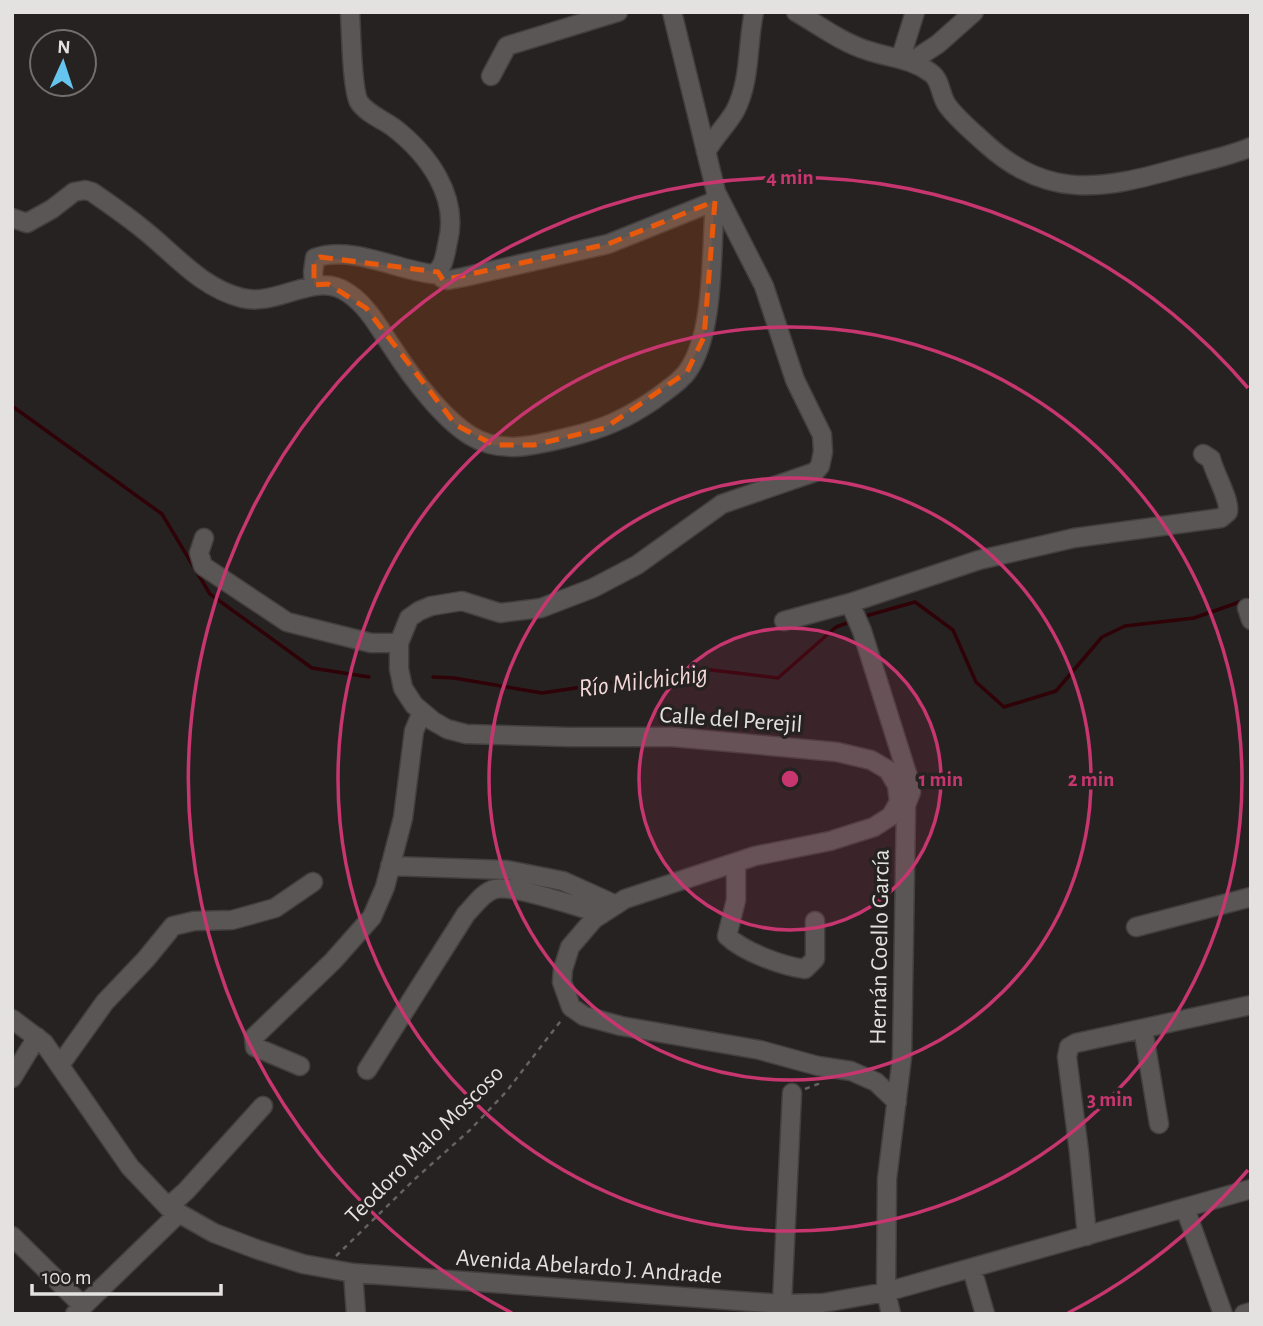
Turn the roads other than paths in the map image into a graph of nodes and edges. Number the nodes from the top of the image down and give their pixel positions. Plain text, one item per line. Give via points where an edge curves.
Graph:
1 (349, 12) edge
2 (618, 12) edge
3 (672, 12) edge
4 (754, 12) edge
5 (796, 12) edge
6 (915, 12) edge
7 (974, 12) edge
8 (906, 59) junction
9 (491, 76) dead end
10 (1251, 147) edge
11 (706, 152) junction
12 (715, 196) junction
13 (12, 218) edge
14 (438, 272) junction
15 (314, 285) junction
16 (1207, 457) dead end
17 (204, 538) dead end
18 (852, 608) junction
19 (784, 621) dead end
20 (399, 643) junction
21 (422, 712) junction
22 (903, 803) junction
23 (736, 863) junction
24 (390, 866) junction
25 (313, 882) dead end
26 (1251, 897) edge
27 (609, 910) junction
28 (815, 922) dead end
29 (1136, 927) dead end
30 (1251, 1005) edge
31 (12, 1019) edge
32 (1143, 1028) junction
33 (37, 1038) junction
34 (60, 1065) junction
35 (300, 1066) dead end
36 (367, 1070) dead end
37 (12, 1078) edge
38 (792, 1093) dead end
39 (897, 1102) junction
40 (263, 1106) dead end
41 (1159, 1124) dead end
42 (1251, 1189) edge
43 (1185, 1208) junction
44 (173, 1211) junction
45 (12, 1236) edge
46 (1087, 1236) junction
47 (972, 1269) junction
48 (354, 1273) junction
49 (886, 1292) junction
50 (782, 1304) junction
51 (665, 1305) edge
52 (823, 1308) edge
53 (78, 1309) edge
54 (1251, 1312) edge
55 (356, 1314) edge
56 (891, 1314) edge
57 (985, 1314) edge
58 (1223, 1314) edge
59 (1244, 1314) edge

1 - 14 street via 361,105 410,143 435,173 447,197 450,232
2 - 9 street via 507,46
3 - 11 street
4 - 11 street via 750,55 735,110
5 - 8 street via 866,50
6 - 8 street
7 - 8 street via 938,44
8 - 10 street via 933,75 945,103 988,146 1035,177 1054,183 1121,183
11 - 12 street
12 - 14 street via 608,244 448,280
12 - 15 street via 704,337 687,372 636,412 605,428 534,445 494,445 456,425 396,353 366,308 347,292
12 - 20 street via 764,286 795,380 822,435 818,470 722,504 637,565 593,588 518,612 500,613 462,601 431,606 409,618
13 - 15 street via 27,223 74,192 85,190 140,226 207,284 222,291 258,300
14 - 15 street via 351,257 320,257 314,262
16 - 18 street via 1229,505 1222,518 1074,538 979,560
17 - 20 street via 199,552 203,566 287,622 371,643
18 - 19 street
18 - 22 street, Hernán Coello García via 910,783 911,792
20 - 21 street, Calle del Perejil via 402,688
21 - 22 street, Calle del Perejil via 447,729 466,734 673,737 837,752 872,760 888,770
21 - 24 street via 414,731 403,818
22 - 23 street via 874,827
22 - 39 street, Hernán Coello García via 902,1057
23 - 27 street via 625,899
23 - 28 street via 736,900 727,936 735,944 805,969 815,959
24 - 27 street via 507,870 564,881
24 - 35 street via 372,917 254,1037 255,1047
25 - 34 street via 275,908 232,920 173,926 105,1002
26 - 29 street
27 - 36 street via 496,888 486,893 466,915
27 - 39 street via 594,919 570,947 563,969 562,982 571,1007 584,1016 851,1071 876,1083
30 - 32 street
31 - 33 street, Avenida Abelardo J. Andrade
32 - 41 street
32 - 46 street via 1069,1047
33 - 34 street, Avenida Abelardo J. Andrade
33 - 37 street
34 - 44 street, Avenida Abelardo J. Andrade via 130,1167
38 - 50 street
39 - 49 street, Hernán Coello García via 887,1179
40 - 44 street
42 - 43 street, Avenida Abelardo J. Andrade
43 - 46 street, Avenida Abelardo J. Andrade
43 - 58 street
44 - 48 street, Avenida Abelardo J. Andrade via 256,1249 303,1265
44 - 53 street
45 - 53 street
46 - 47 street, Avenida Abelardo J. Andrade
47 - 49 street, Avenida Abelardo J. Andrade
47 - 57 street
48 - 51 street, Avenida Abelardo J. Andrade
48 - 55 street
49 - 52 street, Avenida Abelardo J. Andrade
49 - 56 street, Hernán Coello García
50 - 51 street, Avenida Abelardo J. Andrade
50 - 52 street, Avenida Abelardo J. Andrade
54 - 59 street

